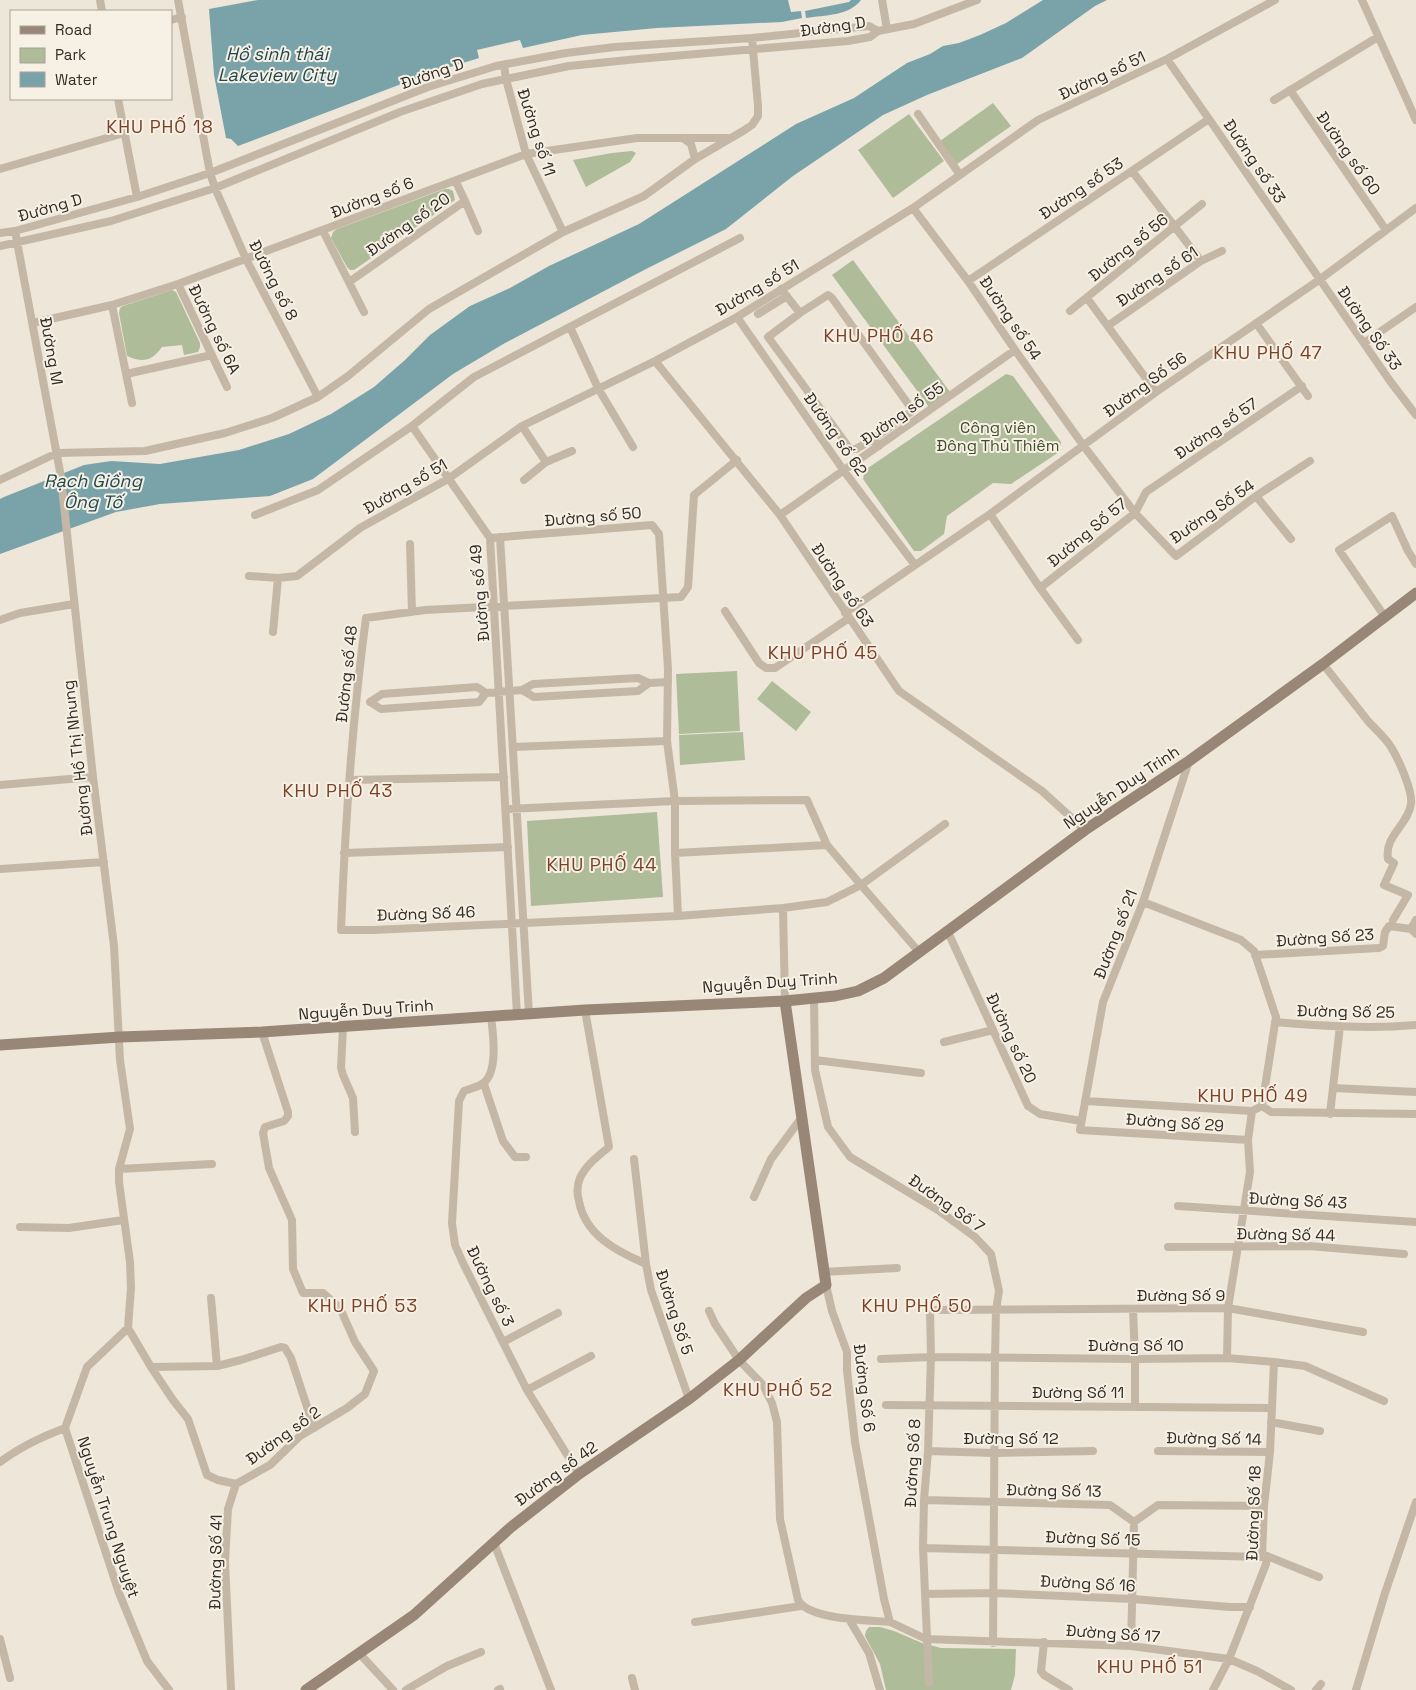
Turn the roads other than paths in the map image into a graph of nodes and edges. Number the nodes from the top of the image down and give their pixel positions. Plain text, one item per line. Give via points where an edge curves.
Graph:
1 (178, 0) edge
2 (882, 0) edge
3 (977, 0) edge
4 (1275, 0) edge
5 (1362, 0) edge
6 (962, 3) edge
7 (182, 17) junction
8 (172, 20) edge
9 (887, 29) junction
10 (878, 31) junction
11 (1378, 37) junction
12 (752, 38) junction
13 (754, 49) junction
14 (1167, 59) junction
15 (504, 65) junction
16 (506, 79) junction
17 (1290, 90) junction
18 (118, 100) edge
19 (1274, 100) dead end
20 (918, 114) dead end
21 (1210, 119) junction
22 (1416, 120) edge
23 (124, 133) junction
24 (683, 138) junction
25 (729, 138) junction
26 (526, 154) junction
27 (695, 159) junction
28 (0, 169) edge
29 (1132, 171) junction
30 (210, 173) junction
31 (960, 174) junction
32 (456, 182) junction
33 (215, 188) junction
34 (137, 196) junction
35 (464, 201) junction
36 (1202, 204) dead end
37 (913, 208) junction
38 (1416, 208) edge
39 (1175, 227) junction
40 (1386, 230) junction
41 (15, 231) junction
42 (322, 231) junction
43 (478, 231) dead end
44 (563, 232) junction
45 (0, 233) edge
46 (740, 238) dead end
47 (17, 243) junction
48 (0, 246) edge
49 (1222, 251) dead end
50 (246, 259) junction
51 (1201, 261) junction
52 (1319, 280) junction
53 (968, 281) junction
54 (349, 282) junction
55 (178, 284) junction
56 (781, 289) junction
57 (787, 296) junction
58 (1087, 298) junction
59 (112, 305) junction
60 (1416, 307) edge
61 (1070, 311) dead end
62 (364, 312) dead end
63 (800, 313) junction
64 (758, 314) dead end
65 (737, 317) junction
66 (1256, 322) junction
67 (33, 323) junction
68 (1109, 326) junction
69 (570, 327) junction
70 (1364, 343) junction
71 (1015, 350) junction
72 (212, 355) junction
73 (655, 360) junction
74 (126, 374) junction
75 (1302, 386) junction
76 (227, 387) dead end
77 (598, 388) junction
78 (1156, 392) junction
79 (810, 395) junction
80 (1308, 396) dead end
81 (318, 397) junction
82 (132, 403) dead end
83 (797, 403) junction
84 (1416, 415) edge
85 (412, 426) junction
86 (522, 426) junction
87 (873, 438) junction
88 (1083, 445) junction
89 (879, 446) junction
90 (633, 447) dead end
91 (572, 451) dead end
92 (57, 453) junction
93 (737, 460) junction
94 (1310, 461) dead end
95 (546, 462) junction
96 (844, 471) junction
97 (62, 476) joint
98 (448, 479) junction
99 (0, 480) edge
100 (524, 480) dead end
101 (1146, 492) joint
102 (1256, 496) junction
103 (1135, 513) junction
104 (990, 514) junction
105 (255, 515) dead end
106 (780, 515) junction
107 (500, 537) junction
108 (490, 538) junction
109 (1291, 539) dead end
110 (410, 544) dead end
111 (1416, 564) edge
112 (915, 566) junction
113 (249, 576) dead end
114 (278, 578) junction
115 (1040, 588) junction
116 (1416, 593) edge
117 (664, 597) junction
118 (74, 604) junction
119 (504, 606) junction
120 (495, 607) junction
121 (726, 611) dead end
122 (412, 612) junction
123 (847, 615) junction
124 (1385, 617) junction
125 (0, 620) edge
126 (273, 632) dead end
127 (1078, 640) dead end
128 (1323, 664) junction
129 (668, 682) junction
130 (649, 683) junction
131 (522, 690) junction
132 (510, 691) junction
133 (500, 692) junction
134 (486, 693) junction
135 (356, 702) junction
136 (370, 702) junction
137 (667, 742) junction
138 (513, 747) junction
139 (1189, 760) junction
140 (93, 777) junction
141 (504, 777) junction
142 (350, 780) junction
143 (1407, 784) junction
144 (0, 785) edge
145 (1416, 787) edge
146 (675, 801) junction
147 (506, 809) junction
148 (516, 809) junction
149 (945, 824) dead end
150 (1085, 830) junction
151 (827, 845) junction
152 (508, 848) junction
153 (344, 853) junction
154 (674, 853) junction
155 (104, 862) junction
156 (0, 869) edge
157 (861, 885) junction
158 (1143, 902) junction
159 (782, 908) junction
160 (678, 916) junction
161 (1393, 920) dead end
162 (1416, 920) edge
163 (523, 923) junction
164 (512, 924) junction
165 (341, 930) joint
166 (947, 930) junction
167 (1413, 931) edge
168 (919, 952) junction
169 (1255, 955) junction
170 (814, 997) junction
171 (785, 1001) junction
172 (585, 1010) junction
173 (523, 1015) junction
174 (490, 1017) junction
175 (1275, 1022) junction
176 (1416, 1025) edge
177 (1340, 1026) junction
178 (343, 1027) junction
179 (993, 1030) junction
180 (262, 1032) junction
181 (120, 1036) junction
182 (944, 1042) dead end
183 (0, 1045) edge
184 (815, 1060) junction
185 (921, 1073) dead end
186 (484, 1084) junction
187 (1334, 1088) junction
188 (1416, 1092) edge
189 (1085, 1101) junction
190 (1262, 1106) junction
191 (1252, 1111) junction
192 (1330, 1114) junction
193 (1416, 1114) edge
194 (802, 1117) junction
195 (1081, 1121) junction
196 (355, 1132) dead end
197 (1248, 1140) junction
198 (526, 1157) dead end
199 (634, 1159) dead end
200 (212, 1164) dead end
201 (120, 1169) junction
202 (754, 1197) dead end
203 (1178, 1206) dead end
204 (1244, 1211) junction
205 (123, 1220) junction
206 (1416, 1222) edge
207 (20, 1227) dead end
208 (1238, 1246) junction
209 (1168, 1247) dead end
210 (1404, 1254) dead end
211 (646, 1264) junction
212 (897, 1268) dead end
213 (822, 1272) junction
214 (826, 1285) junction
215 (211, 1298) dead end
216 (1228, 1308) junction
217 (1133, 1309) junction
218 (996, 1310) junction
219 (709, 1311) dead end
220 (558, 1313) dead end
221 (128, 1328) junction
222 (1363, 1332) dead end
223 (502, 1342) junction
224 (591, 1356) dead end
225 (932, 1357) junction
226 (995, 1358) junction
227 (1227, 1358) junction
228 (881, 1359) dead end
229 (1136, 1359) junction
230 (738, 1360) junction
231 (1274, 1362) junction
232 (217, 1366) junction
233 (151, 1367) junction
234 (527, 1390) junction
235 (689, 1399) junction
236 (1384, 1401) dead end
237 (886, 1405) dead end
238 (929, 1405) junction
239 (995, 1406) junction
240 (1135, 1406) junction
241 (1271, 1408) junction
242 (1271, 1422) junction
243 (65, 1428) junction
244 (314, 1428) junction
245 (1320, 1431) dead end
246 (928, 1451) junction
247 (1093, 1451) dead end
248 (1158, 1451) dead end
249 (1270, 1452) junction
250 (994, 1453) junction
251 (0, 1462) edge
252 (579, 1474) junction
253 (236, 1484) junction
254 (924, 1500) junction
255 (995, 1503) junction
256 (1264, 1506) junction
257 (1415, 1506) edge
258 (1134, 1522) junction
259 (494, 1543) junction
260 (923, 1548) junction
261 (993, 1549) junction
262 (1134, 1553) junction
263 (1265, 1556) junction
264 (1319, 1577) dead end
265 (994, 1593) junction
266 (925, 1594) junction
267 (1133, 1599) junction
268 (801, 1606) junction
269 (1250, 1607) junction
270 (849, 1619) junction
271 (695, 1622) dead end
272 (890, 1622) junction
273 (0, 1639) edge
274 (926, 1639) junction
275 (1044, 1642) junction
276 (993, 1643) junction
277 (1131, 1646) junction
278 (481, 1652) dead end
279 (359, 1653) junction
280 (1229, 1660) junction
281 (10, 1678) dead end
282 (632, 1678) dead end
283 (929, 1683) dead end
284 (169, 1690) edge
285 (231, 1690) edge
286 (306, 1690) edge
287 (393, 1690) edge
288 (406, 1690) edge
289 (551, 1690) edge
290 (635, 1690) edge
291 (880, 1690) edge
292 (1069, 1690) edge
293 (1212, 1690) edge
294 (1290, 1690) edge
295 (1356, 1690) edge

1 - 7 street
2 - 9 street
3 - 6 street
4 - 14 street, Đường số 51
5 - 11 street
6 - 9 street via 914,24
7 - 8 street
7 - 30 street
9 - 10 street
10 - 12 street, Đường D via 869,26
10 - 13 street, Đường D via 870,38
11 - 17 street
11 - 22 street
12 - 13 street
12 - 15 street, Đường D via 615,47
13 - 16 street, Đường D via 568,66
13 - 25 street via 758,116 752,125
14 - 21 street, Đường số 33
14 - 31 street, Đường số 51 via 1038,120
15 - 16 street, Đường số 11
15 - 30 street, Đường D via 428,87
16 - 26 street, Đường số 11
16 - 33 street, Đường D via 400,112
17 - 19 street
17 - 40 street, Đường số 60
18 - 23 street
20 - 31 street
21 - 29 street, Đường số 53
21 - 52 street, Đường số 33
23 - 28 street
23 - 34 street
24 - 25 street, Đường số 6
24 - 26 street, Đường số 6 via 637,138
24 - 27 street via 691,144
25 - 27 street
26 - 32 street, Đường số 6
26 - 44 street, Đường số 11
27 - 44 street via 644,196
29 - 39 street
29 - 53 street, Đường số 53
30 - 33 street, Đường số 8
30 - 34 street, Đường D
31 - 37 street, Đường số 51
32 - 35 street, Đường số 20
32 - 42 street, Đường số 6
33 - 47 street, Đường D via 111,221
33 - 50 street, Đường số 8
34 - 41 street, Đường D
35 - 43 street
35 - 54 street, Đường số 20
36 - 39 street, Đường số 56
37 - 53 street, Đường số 54
37 - 56 street, Đường số 51
38 - 40 street, Đường Số 56
39 - 51 street
39 - 58 street, Đường số 56
40 - 52 street, Đường Số 56
41 - 45 street, Đường D
41 - 47 street, Đường M
42 - 50 street, Đường số 6
42 - 54 street
44 - 81 street via 429,309
46 - 69 street
47 - 48 street, Đường D
47 - 67 street, Đường M
49 - 51 street, Đường số 61
50 - 55 street, Đường số 6
50 - 81 street, Đường số 8
51 - 68 street, Đường số 61
52 - 66 street, Đường Số 56
52 - 70 street, Đường Số 33
53 - 71 street, Đường số 54
54 - 62 street
55 - 59 street, Đường số 6
55 - 72 street, Đường số 6A
56 - 57 street
56 - 65 street, Đường số 51
57 - 63 street
57 - 64 street
58 - 61 street, Đường số 56
58 - 68 street, Đường số 61
59 - 67 street, Đường số 6
59 - 74 street
60 - 70 street
63 - 79 street via 768,337
63 - 87 street via 821,298 828,295 832,298 911,408 907,415
65 - 73 street, Đường số 51
65 - 83 street, Đường số 62
66 - 75 street
66 - 78 street, Đường Số 56
67 - 92 street, Đường M
68 - 78 street, Đường số 61
69 - 77 street
69 - 85 street via 474,377
70 - 84 street, Đường Số 33
71 - 88 street, Đường số 54
71 - 89 street, Đường số 55
72 - 74 street
72 - 76 street, Đường số 6A
73 - 77 street, Đường số 51
73 - 93 street, Đường số 63
74 - 82 street
75 - 80 street
75 - 101 street, Đường số 57
77 - 86 street, Đường số 51
77 - 90 street
78 - 88 street, Đường Số 56
79 - 83 street
79 - 87 street via 850,449 856,449
81 - 92 street via 272,418 225,433 145,451
83 - 96 street, Đường số 62
85 - 98 street, Đường số 49
85 - 105 street via 318,490
86 - 95 street
86 - 98 street, Đường số 51
87 - 89 street
88 - 103 street, Đường Số 54
88 - 104 street, Đường Số 56
89 - 96 street, Đường số 55
91 - 95 street
92 - 97 street, Đường M
92 - 99 street
93 - 106 street, Đường số 63
93 - 117 street, Đường số 48 via 694,495 688,587 681,597
94 - 102 street, Đường Số 54
95 - 100 street
96 - 106 street, Đường số 55
96 - 112 street, Đường số 62
97 - 118 street, Đường Hồ Thị Nhung
98 - 108 street, Đường số 49
98 - 114 street, Đường số 51 via 360,528 297,576
101 - 103 street, Đường Số 57
102 - 103 street, Đường Số 54 via 1176,556
102 - 109 street
103 - 115 street, Đường Số 57
104 - 112 street, Đường Số 56
104 - 115 street
106 - 123 street, Đường số 63
107 - 108 street, Đường số 50
107 - 117 street, Đường số 50 via 652,524 659,534
107 - 119 street
108 - 120 street, Đường số 49
110 - 122 street
111 - 124 street via 1392,516 1339,550
112 - 123 street, Đường Số 56
113 - 114 street, Đường số 51
114 - 126 street
115 - 127 street
116 - 124 main road, Nguyễn Duy Trinh
117 - 119 street, Đường số 48
117 - 129 street
118 - 125 street via 20,613
118 - 140 street, Đường Hồ Thị Nhung
119 - 120 street, Đường số 48
119 - 132 street
120 - 122 street, Đường số 48
120 - 133 street, Đường số 49
121 - 123 street, Đường Số 56 via 759,663 766,668 775,668
122 - 135 street, Đường số 48 via 366,618
123 - 150 street, Đường số 63 via 899,691 1042,791
124 - 128 main road, Nguyễn Duy Trinh
128 - 139 main road, Nguyễn Duy Trinh
128 - 143 street via 1390,746
129 - 130 street
129 - 137 street
130 - 131 street via 628,678 533,684
130 - 131 street via 638,691 534,696
131 - 132 street
132 - 133 street
132 - 138 street
133 - 134 street
133 - 141 street, Đường số 49
134 - 136 street via 477,687 382,694
134 - 136 street via 479,702 381,709
135 - 136 street
135 - 142 street, Đường số 48
137 - 138 street
137 - 146 street
138 - 148 street
139 - 150 main road, Nguyễn Duy Trinh
139 - 158 street, Đường số 21
140 - 144 street
140 - 155 street, Đường Hồ Thị Nhung
141 - 142 street
141 - 147 street, Đường số 49
142 - 153 street, Đường số 48
143 - 145 street
143 - 161 street via 1411,805 1389,842 1387,852 1388,859 1394,863 1384,885 1408,895
146 - 148 street
146 - 151 street via 808,800
146 - 154 street
147 - 148 street
147 - 152 street, Đường số 49
148 - 163 street
149 - 157 street, Đường Số 46
150 - 166 main road, Nguyễn Duy Trinh
151 - 154 street
151 - 157 street
152 - 153 street
152 - 164 street, Đường số 49
153 - 165 street, Đường số 48
154 - 160 street
155 - 156 street
155 - 181 street, Đường Hồ Thị Nhung
157 - 159 street, Đường Số 46 via 827,902
157 - 168 street
158 - 169 street via 1241,940 1254,950
158 - 189 street, Đường số 21 via 1103,1002
159 - 160 street, Đường Số 46
159 - 171 street
160 - 163 street, Đường Số 46
162 - 167 street
163 - 164 street, Đường Số 46
163 - 173 street
164 - 165 street, Đường Số 46
164 - 173 street, Đường số 49
166 - 168 main road, Nguyễn Duy Trinh
166 - 179 street, Đường số 20
167 - 169 street, Đường Số 23 via 1388,926 1383,946 1379,948
168 - 170 main road, Nguyễn Duy Trinh via 884,978 858,991
169 - 175 street
170 - 171 main road, Nguyễn Duy Trinh
170 - 184 street, Đường Số 7
171 - 172 main road, Nguyễn Duy Trinh
171 - 194 main road, Đường Số 6
172 - 173 main road, Nguyễn Duy Trinh
172 - 211 street, Đường Số 5 via 609,1147 593,1160 580,1179 581,1213 592,1231
173 - 174 main road, Nguyễn Duy Trinh
174 - 178 main road, Nguyễn Duy Trinh
174 - 186 street via 493,1059
175 - 177 street, Đường Số 25
175 - 190 street
176 - 177 street, Đường Số 25 via 1382,1028
177 - 187 street
178 - 180 main road, Nguyễn Duy Trinh
178 - 196 street via 341,1068 353,1098
179 - 182 street
179 - 195 street, Đường số 20 via 1028,1106 1040,1114
180 - 181 main road, Nguyễn Duy Trinh
180 - 244 street, Đường số 2 via 288,1112 284,1121 265,1127 263,1133 269,1168 292,1220 293,1269 303,1293 323,1293 340,1308 355,1342 374,1371 365,1394
181 - 183 main road, Nguyễn Duy Trinh
181 - 201 street via 120,1060 130,1129
184 - 185 street
184 - 218 street, Đường Số 7 via 828,1127 850,1156 938,1210 975,1236 991,1254 999,1291
186 - 198 street via 503,1141 515,1157
186 - 223 street, Đường số 3 via 464,1091 460,1097 452,1223 455,1245
187 - 188 street
187 - 192 street
189 - 191 street
189 - 195 street, Đường số 21
190 - 191 street
190 - 192 street via 1271,1112
191 - 197 street
192 - 193 street
194 - 202 street via 771,1159
194 - 213 main road, Đường Số 6
195 - 197 street, Đường Số 29 via 1080,1130
197 - 204 street via 1250,1172
199 - 211 street
200 - 201 street
201 - 205 street
203 - 204 street, Đường Số 43
204 - 206 street, Đường Số 43
204 - 208 street
205 - 207 street via 69,1228
205 - 221 street via 130,1262
208 - 209 street, Đường Số 44
208 - 210 street, Đường Số 44 via 1308,1246
208 - 216 street
211 - 235 street, Đường Số 5 via 651,1290
212 - 213 street
213 - 214 main road, Đường Số 6
214 - 230 main road, Đường số 42 via 806,1298
214 - 272 street, Đường Số 6 via 847,1352 855,1442
215 - 232 street
216 - 217 street, Đường Số 9
216 - 222 street, Đường Số 9
216 - 227 street
217 - 218 street, Đường Số 9
217 - 229 street
218 - 225 street, Đường Số 8 via 930,1310
218 - 226 street, Đường Số 7
219 - 230 street
220 - 223 street
221 - 233 street
221 - 243 street, Nguyễn Trung Nguyệt via 87,1367
223 - 234 street, Đường số 3
224 - 234 street
225 - 226 street, Đường Số 10
225 - 228 street, Đường Số 10
225 - 238 street, Đường Số 8
226 - 229 street, Đường Số 10
226 - 239 street, Đường Số 7
227 - 229 street, Đường Số 10
227 - 231 street, Đường Số 10
229 - 240 street
230 - 235 main road, Đường số 42
230 - 268 street via 763,1385 772,1403 776,1422 780,1519
231 - 236 street, Đường Số 10 via 1305,1366
231 - 241 street, Đường Số 18
232 - 233 street
232 - 244 street via 285,1348
233 - 253 street via 188,1419 206,1475
234 - 252 street, Đường số 3
235 - 252 main road, Đường số 42
237 - 238 street, Đường Số 11
238 - 239 street, Đường Số 11
238 - 246 street, Đường Số 8
239 - 240 street, Đường Số 11
239 - 250 street, Đường Số 7
240 - 241 street, Đường Số 11
241 - 242 street, Đường Số 18
242 - 245 street
242 - 249 street, Đường Số 18
243 - 251 street via 16,1450
243 - 284 street, Nguyễn Trung Nguyệt via 119,1593 147,1661
244 - 253 street, Đường số 2 via 300,1436 270,1465
246 - 250 street, Đường Số 12
246 - 254 street, Đường Số 8
247 - 250 street, Đường Số 12
248 - 249 street, Đường Số 14
249 - 256 street, Đường Số 18
250 - 255 street, Đường Số 7
252 - 259 main road, Đường số 42
253 - 285 street, Đường Số 41 via 228,1509 225,1562
254 - 255 street, Đường Số 13
254 - 260 street, Đường Số 8
255 - 258 street, Đường Số 13 via 1110,1505
255 - 261 street, Đường Số 7
256 - 258 street via 1158,1505
256 - 263 street, Đường Số 18
257 - 295 street
258 - 262 street
259 - 279 main road, Đường số 42 via 414,1615
259 - 289 street
260 - 261 street, Đường Số 15
260 - 266 street, Đường Số 8
261 - 262 street, Đường Số 15
261 - 265 street, Đường Số 7
262 - 263 street, Đường Số 15
262 - 267 street
263 - 264 street
263 - 269 street, Đường Số 18 via 1266,1564
265 - 266 street, Đường Số 16
265 - 267 street, Đường Số 16
265 - 276 street, Đường Số 7
266 - 274 street, Đường Số 8
267 - 269 street, Đường Số 16
267 - 277 street
268 - 270 street via 811,1612
268 - 271 street
269 - 280 street, Đường Số 18
270 - 272 street
270 - 291 street via 869,1653
272 - 274 street
273 - 281 street
274 - 276 street, Đường Số 17
274 - 283 street, Đường Số 8
275 - 276 street, Đường Số 17
275 - 277 street, Đường Số 17
275 - 292 street via 1044,1675
277 - 280 street, Đường Số 17
278 - 288 street via 447,1666
279 - 286 main road, Đường số 42
279 - 287 street
280 - 293 street, Đường Số 18
280 - 294 street, Đường Số 17
282 - 290 street

